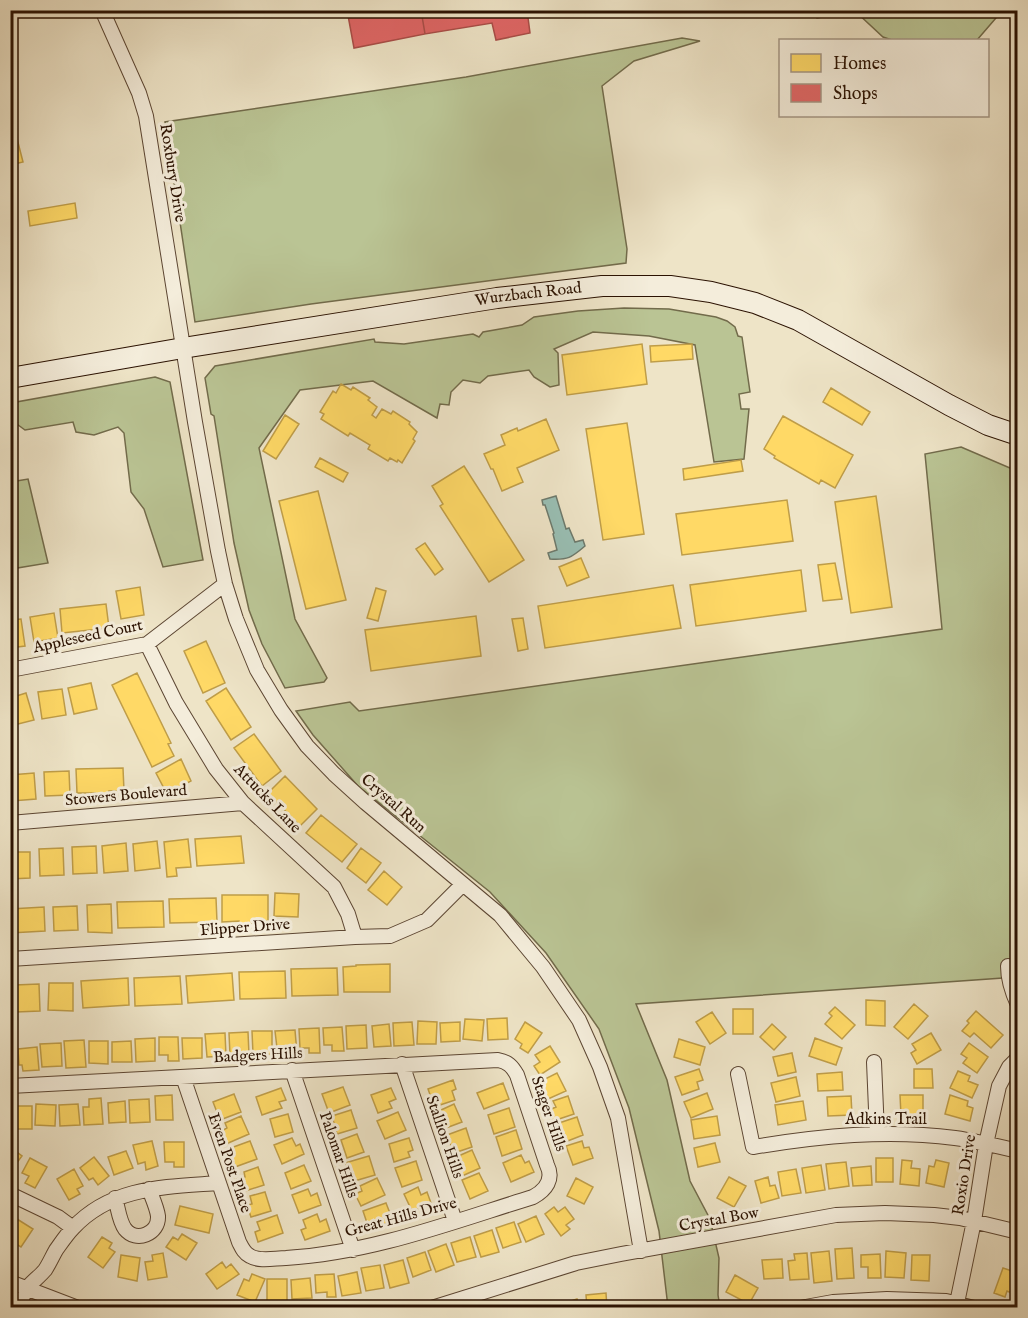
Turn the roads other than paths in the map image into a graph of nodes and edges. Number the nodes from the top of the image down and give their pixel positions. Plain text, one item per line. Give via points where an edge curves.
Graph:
1 (102, 10) edge
2 (183, 348) junction
3 (10, 378) edge
4 (1017, 435) edge
5 (225, 584) junction
6 (147, 644) junction
7 (10, 670) edge
8 (243, 803) junction
9 (10, 823) edge
10 (463, 884) junction
11 (355, 938) junction
12 (10, 959) edge
13 (1008, 966) dead end
14 (1017, 1005) edge
15 (1017, 1058) edge
16 (507, 1062) joint
17 (874, 1062) dead end
18 (402, 1064) junction
19 (292, 1070) junction
20 (738, 1074) dead end
21 (183, 1077) junction
22 (10, 1086) edge
23 (877, 1133) junction
24 (986, 1144) junction
25 (1017, 1151) edge
26 (549, 1180) joint
27 (219, 1183) junction
28 (149, 1189) junction
29 (10, 1194) edge
30 (115, 1198) junction
31 (455, 1221) junction
32 (974, 1221) junction
33 (73, 1228) junction
34 (1017, 1232) edge
35 (353, 1250) junction
36 (641, 1251) junction
37 (250, 1257) joint
38 (45, 1270) junction
39 (10, 1282) edge
40 (27, 1288) junction
41 (44, 1301) edge
42 (957, 1304) junction
43 (18, 1308) edge
44 (78, 1308) edge
45 (432, 1308) edge
46 (800, 1308) edge
47 (974, 1308) edge

1 - 2 street, Roxbury Drive via 146,117
2 - 3 main road, Wurzbach Road
2 - 4 main road, Wurzbach Road via 496,298 602,285 670,286 755,303 798,320 948,405
2 - 5 street, Crystal Run
5 - 6 street, Appleseed Court
5 - 10 street, Crystal Run via 258,670 307,746 366,803
6 - 7 street, Appleseed Court
6 - 8 street, Attucks Lane via 176,703 216,769
8 - 9 street, Stowers Boulevard
8 - 11 street, Attucks Lane via 334,887
10 - 11 street, Flipper Drive via 428,920 390,936
10 - 36 street, Crystal Run via 500,915 543,967 579,1020 618,1118
11 - 12 street, Flipper Drive
13 - 14 street
15 - 24 street, Roxio Drive via 999,1086
16 - 18 street, Badgers Hills via 498,1059
16 - 26 street, Stager Hills via 517,1075 550,1168
17 - 23 street
18 - 19 street, Badgers Hills
18 - 31 street, Stallion Hills
19 - 21 street, Badgers Hills
19 - 35 street, Palomar Hills
20 - 23 street, Adkins Trail via 753,1147
21 - 22 street, Badgers Hills
21 - 27 street, Even Post Place
23 - 24 street, Adkins Trail
24 - 25 street, Adkins Trail
24 - 32 street, Roxio Drive
26 - 31 street, Great Hills Drive via 541,1193 533,1197
27 - 28 street
27 - 37 street, Even Post Place via 239,1242
28 - 30 street
28 - 30 street via 157,1224 142,1236 123,1226
29 - 33 street
30 - 33 street
31 - 35 street, Great Hills Drive
32 - 34 street, Crystal Bow
32 - 36 street, Crystal Bow via 934,1215 836,1215
32 - 42 street, Roxio Drive
33 - 38 street
35 - 37 street, Great Hills Drive via 305,1257
36 - 45 street, Crystal Bow via 576,1263
38 - 40 street
38 - 41 street
39 - 40 street
40 - 41 street
40 - 43 street
41 - 44 street
42 - 46 street via 887,1299
42 - 47 street

